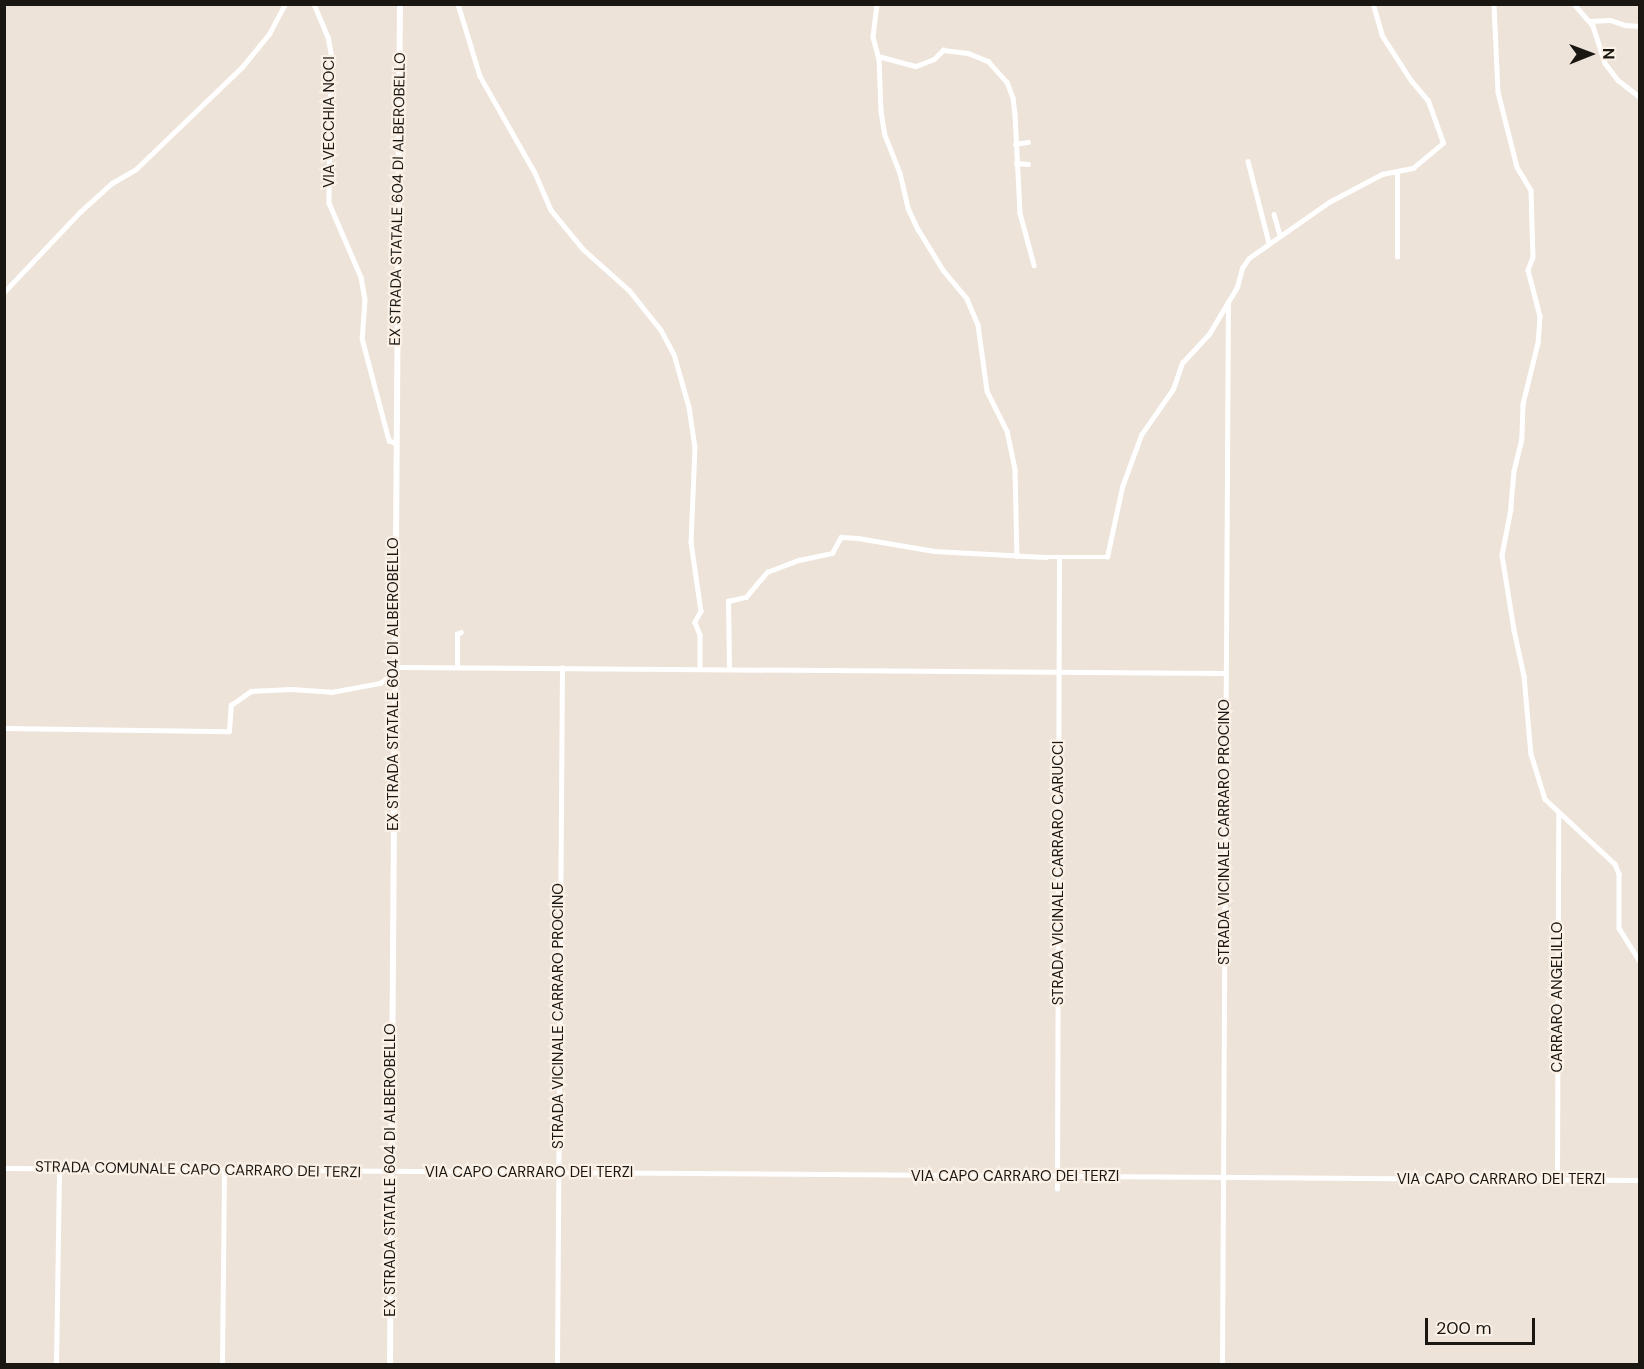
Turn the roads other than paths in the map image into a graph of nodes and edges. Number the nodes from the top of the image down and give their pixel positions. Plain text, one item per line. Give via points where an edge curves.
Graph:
1 (285, 4) edge
2 (314, 4) edge
3 (400, 4) edge
4 (458, 4) edge
5 (878, 4) edge
6 (1373, 4) edge
7 (1494, 4) edge
8 (1574, 4) edge
9 (1589, 21) junction
10 (1640, 26) edge
11 (878, 56) junction
12 (1640, 97) edge
13 (1028, 142) dead end
14 (1015, 144) junction
15 (1248, 160) dead end
16 (1016, 163) junction
17 (1029, 164) dead end
18 (1397, 172) junction
19 (1274, 214) dead end
20 (1280, 235) junction
21 (1269, 243) junction
22 (1397, 257) dead end
23 (1034, 265) dead end
24 (4, 292) edge
25 (1227, 300) junction
26 (395, 444) junction
27 (1017, 556) junction
28 (1059, 558) junction
29 (461, 632) dead end
30 (457, 667) junction
31 (562, 668) junction
32 (700, 669) junction
33 (729, 669) junction
34 (394, 670) junction
35 (1059, 672) junction
36 (1226, 673) junction
37 (4, 728) edge
38 (1558, 814) junction
39 (1640, 962) edge
40 (4, 1168) edge
41 (59, 1169) junction
42 (224, 1171) junction
43 (391, 1172) junction
44 (558, 1173) junction
45 (1057, 1177) junction
46 (1223, 1178) junction
47 (1557, 1180) junction
48 (1640, 1180) edge
49 (1057, 1189) dead end
50 (56, 1365) edge
51 (222, 1365) edge
52 (390, 1365) edge
53 (557, 1365) edge
54 (1222, 1365) edge

1 - 24 street via 269,34 242,67 136,170 112,183 80,212
2 - 26 street, VIA VECCHIA NOCI via 331,53 329,203 362,277 362,338 389,440
3 - 26 main road, EX STRADA STATALE 604 DI ALBEROBELLO
4 - 32 street via 480,76 535,173 551,210 583,249 629,290 661,330 674,354 694,435 691,543 701,611 695,622 700,635
5 - 11 street via 873,37
6 - 18 street via 1382,36 1428,101 1443,141 1417,166
7 - 38 street via 1498,92 1517,167 1531,190 1533,257 1527,270 1540,316 1502,555 1524,676 1531,754 1545,799
8 - 9 street
9 - 10 street via 1604,19
9 - 12 street via 1605,63 1618,80
11 - 14 street via 916,66 945,50 982,57 1002,76 1012,94
11 - 27 street via 881,116 908,208 939,264 967,298 978,325 987,391 1007,431 1015,470
13 - 14 street
14 - 16 street
15 - 21 street
16 - 17 street
16 - 23 street via 1020,213
18 - 20 street via 1378,176 1329,202
18 - 22 street
19 - 20 street
20 - 21 street
21 - 25 street via 1245,263
25 - 28 street via 1209,334 1182,363 1173,389 1142,435 1122,487 1107,557
25 - 36 street, STRADA VICINALE CARRARO PROCINO
26 - 34 main road, EX STRADA STATALE 604 DI ALBEROBELLO
27 - 28 street
27 - 33 street via 934,551 841,537 832,553 767,572 746,597 728,601
28 - 35 street, STRADA VICINALE CARRARO CARUCCI
29 - 30 street
30 - 31 street
30 - 34 street
31 - 32 street
31 - 44 street, STRADA VICINALE CARRARO PROCINO
32 - 33 street
33 - 35 street
34 - 37 street via 380,683 331,692 251,691 231,705 229,731
34 - 43 main road, EX STRADA STATALE 604 DI ALBEROBELLO
35 - 36 street
35 - 45 street, STRADA VICINALE CARRARO CARUCCI
36 - 46 street, STRADA VICINALE CARRARO PROCINO
38 - 39 street via 1615,864 1619,874 1619,928
38 - 47 street, CARRARO ANGELILLO
40 - 41 street, STRADA COMUNALE CAPO CARRARO DEI TERZI
41 - 42 street, STRADA COMUNALE CAPO CARRARO DEI TERZI
41 - 50 street
42 - 43 street, STRADA COMUNALE CAPO CARRARO DEI TERZI
42 - 51 street
43 - 44 street, VIA CAPO CARRARO DEI TERZI
43 - 52 main road, EX STRADA STATALE 604 DI ALBEROBELLO
44 - 45 street, VIA CAPO CARRARO DEI TERZI
44 - 53 street, STRADA VICINALE CARRARO PROCINO
45 - 46 street, VIA CAPO CARRARO DEI TERZI
45 - 49 street, STRADA VICINALE CARRARO CARUCCI
46 - 47 street, VIA CAPO CARRARO DEI TERZI
46 - 54 street, STRADA VICINALE CARRARO PROCINO
47 - 48 street, VIA CAPO CARRARO DEI TERZI

